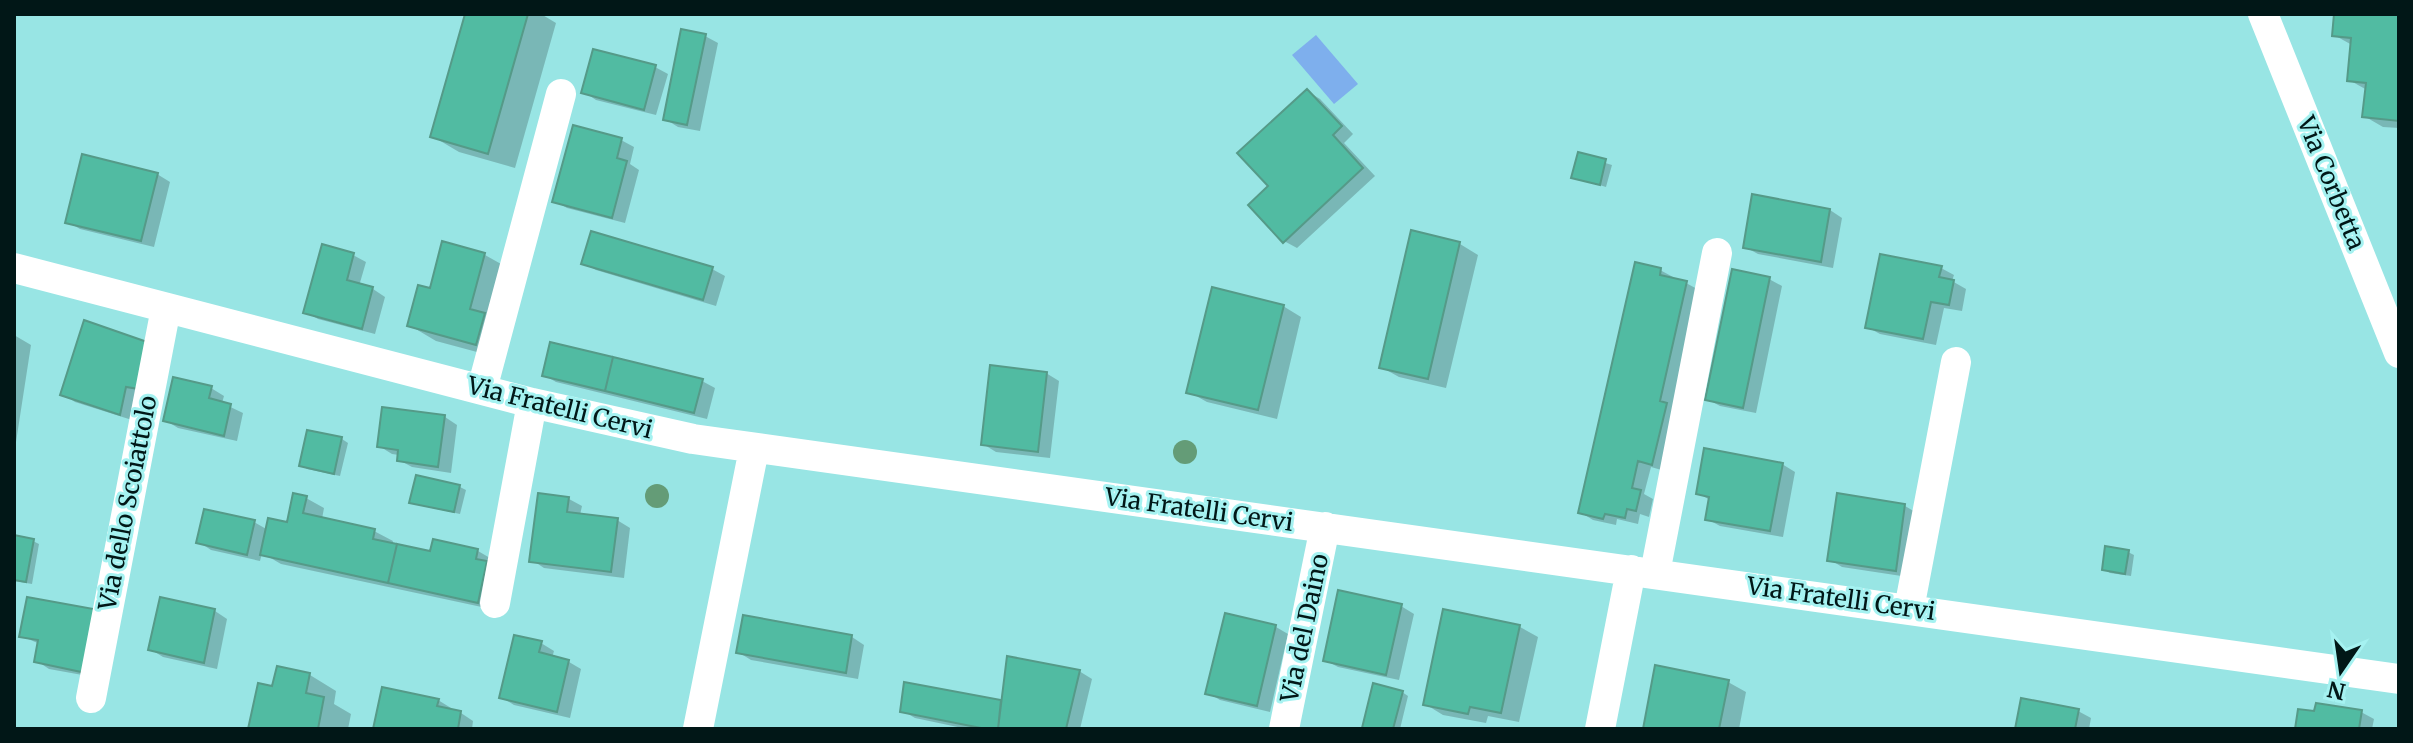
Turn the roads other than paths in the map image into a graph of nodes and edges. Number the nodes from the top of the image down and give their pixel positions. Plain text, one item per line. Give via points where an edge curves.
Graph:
1 (2263, 14) edge
2 (561, 94) dead end
3 (1717, 253) dead end
4 (14, 268) edge
5 (166, 308) junction
6 (2399, 353) edge
7 (1956, 362) dead end
8 (482, 389) junction
9 (532, 403) junction
10 (754, 449) junction
11 (1325, 527) junction
12 (1643, 572) junction
13 (495, 603) dead end
14 (1909, 609) junction
15 (2399, 679) edge
16 (91, 698) dead end
17 (698, 729) edge
18 (1284, 729) edge
19 (1600, 729) edge

1 - 6 street, Via Corbetta
2 - 8 street
3 - 12 street
4 - 5 street, Via Fratelli Cervi
5 - 8 street, Via Fratelli Cervi
5 - 16 street, Via dello Scoiattolo
7 - 14 street
8 - 9 street, Via Fratelli Cervi
9 - 10 street, Via Fratelli Cervi
9 - 13 street
10 - 11 street, Via Fratelli Cervi
10 - 17 street
11 - 12 street, Via Fratelli Cervi
11 - 18 street, Via del Daino
12 - 14 street, Via Fratelli Cervi
12 - 19 street
14 - 15 street, Via Fratelli Cervi

